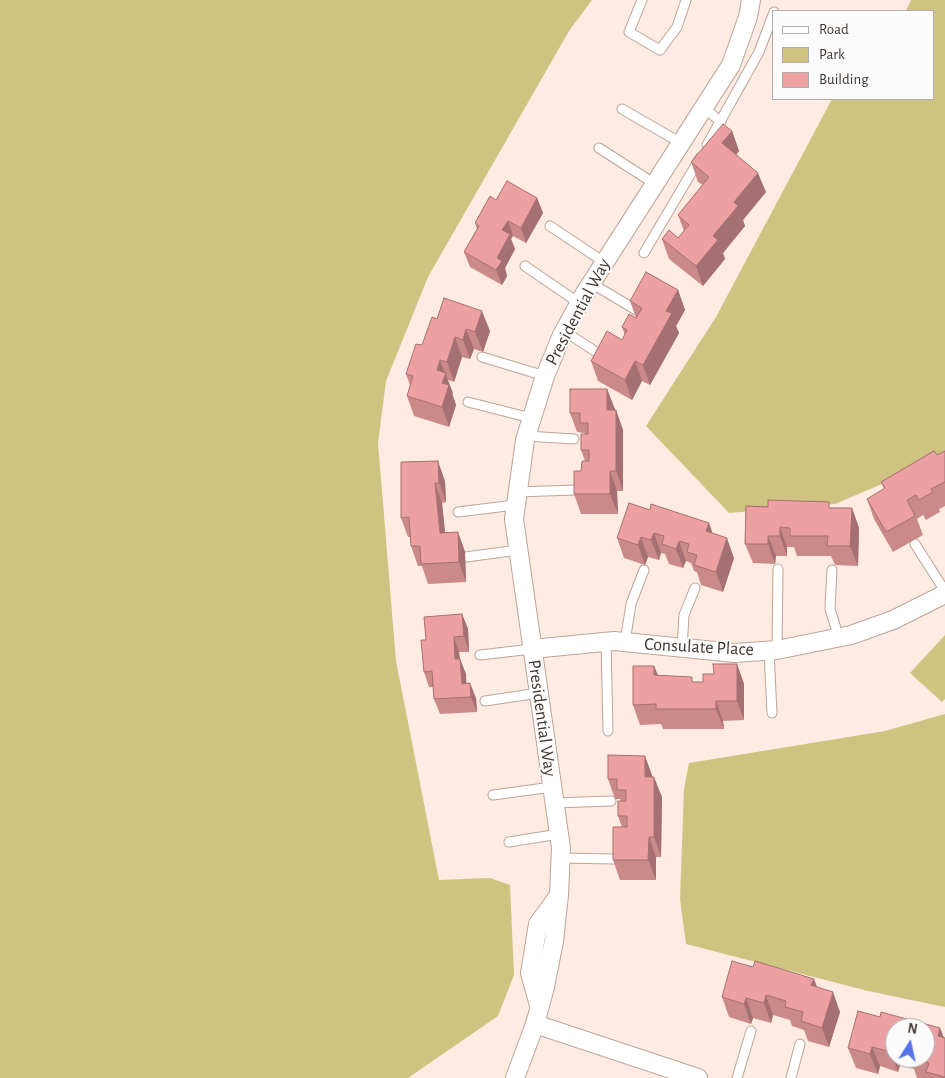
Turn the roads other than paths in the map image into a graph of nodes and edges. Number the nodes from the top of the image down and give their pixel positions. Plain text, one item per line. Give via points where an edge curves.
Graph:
1 (642, 0) edge
2 (686, 0) edge
3 (751, 0) edge
4 (772, 18) edge
5 (704, 108) junction
6 (622, 109) dead end
7 (721, 122) junction
8 (681, 143) junction
9 (599, 148) dead end
10 (655, 184) junction
11 (550, 226) dead end
12 (644, 253) dead end
13 (604, 262) junction
14 (525, 266) dead end
15 (591, 283) junction
16 (579, 303) junction
17 (636, 310) edge
18 (564, 331) junction
19 (482, 357) dead end
20 (607, 358) edge
21 (545, 376) junction
22 (468, 402) dead end
23 (531, 418) junction
24 (526, 436) junction
25 (574, 439) dead end
26 (576, 490) edge
27 (516, 498) junction
28 (458, 512) dead end
29 (915, 544) dead end
30 (518, 550) junction
31 (466, 557) dead end
32 (778, 569) dead end
33 (644, 570) dead end
34 (832, 570) dead end
35 (695, 588) dead end
36 (945, 592) edge
37 (839, 638) junction
38 (606, 642) junction
39 (624, 642) junction
40 (532, 649) junction
41 (682, 649) junction
42 (773, 650) junction
43 (480, 655) dead end
44 (538, 693) junction
45 (485, 701) dead end
46 (772, 713) dead end
47 (608, 730) dead end
48 (493, 794) dead end
49 (553, 795) junction
50 (611, 801) dead end
51 (559, 834) junction
52 (509, 842) dead end
53 (560, 858) junction
54 (614, 858) edge
55 (559, 895) junction
56 (540, 1006) junction
57 (535, 1024) junction
58 (751, 1031) dead end
59 (800, 1044) dead end
60 (515, 1078) edge
61 (698, 1078) edge
62 (737, 1078) edge
63 (791, 1078) edge

1 - 2 lane via 630,32 660,50 677,27
3 - 5 street, Presidential Way via 730,65
4 - 7 lane via 759,52
5 - 7 lane
5 - 8 street, Presidential Way
6 - 8 lane
7 - 12 lane
8 - 10 street, Presidential Way
9 - 10 lane
10 - 13 street, Presidential Way
11 - 13 lane
13 - 15 street, Presidential Way
14 - 16 lane
15 - 16 street, Presidential Way
15 - 17 lane
16 - 18 street, Presidential Way
18 - 20 lane
18 - 21 street, Presidential Way
19 - 21 lane
21 - 23 street, Presidential Way
22 - 23 lane
23 - 24 street, Presidential Way
24 - 25 lane
24 - 27 street, Presidential Way
26 - 27 lane
27 - 28 lane
27 - 30 street, Presidential Way via 514,519
29 - 36 lane
30 - 31 lane
30 - 40 street, Presidential Way
32 - 42 lane
33 - 39 lane via 631,604
34 - 37 lane via 830,609
35 - 41 lane via 684,616
36 - 37 street, Consulate Place via 893,620
37 - 42 street, Consulate Place
38 - 39 street, Consulate Place
38 - 40 street, Consulate Place
38 - 47 lane
39 - 41 street, Consulate Place
40 - 43 lane
40 - 44 street, Presidential Way
41 - 42 street, Consulate Place via 736,653
42 - 46 lane
44 - 45 lane
44 - 49 street, Presidential Way
48 - 49 lane
49 - 50 lane
49 - 51 street, Presidential Way
51 - 52 lane
51 - 53 street, Presidential Way
53 - 54 lane
53 - 55 street, Presidential Way
55 - 56 street, Presidential Way via 565,924 554,987
55 - 56 street via 538,924 536,933 530,973
56 - 57 street, Presidential Way
57 - 60 street, Presidential Way
57 - 61 street
58 - 62 lane
59 - 63 lane

